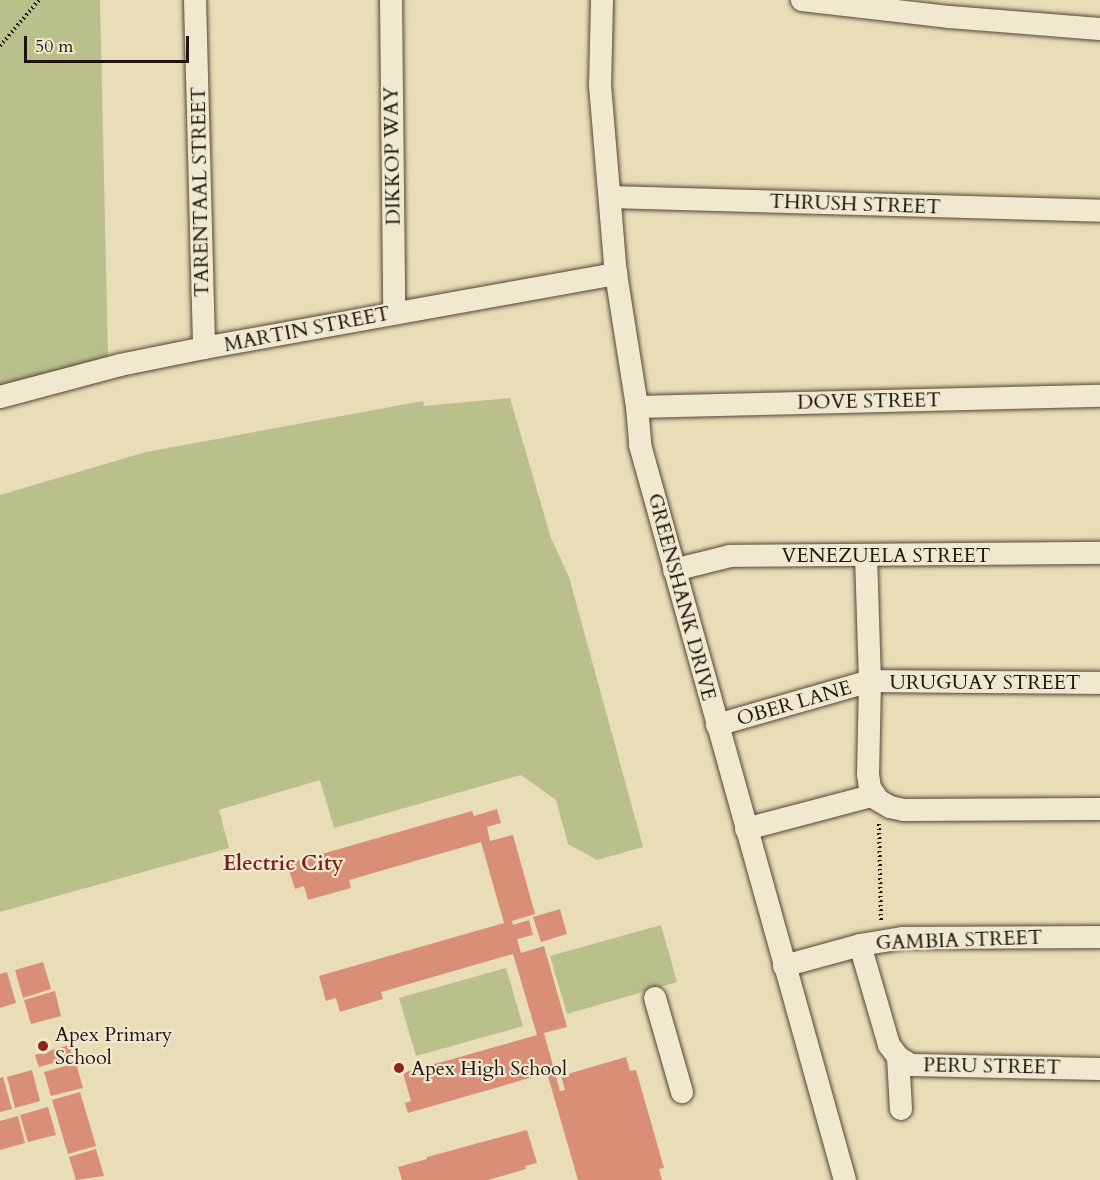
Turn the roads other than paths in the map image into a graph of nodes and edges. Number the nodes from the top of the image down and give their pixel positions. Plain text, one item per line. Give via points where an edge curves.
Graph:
1 (195, 0) edge
2 (391, 0) edge
3 (602, 0) edge
4 (802, 0) edge
5 (1100, 30) edge
6 (611, 197) junction
7 (1100, 211) edge
8 (616, 274) junction
9 (394, 312) junction
10 (204, 348) junction
11 (1100, 396) edge
12 (0, 397) edge
13 (637, 407) junction
14 (1100, 553) edge
15 (866, 555) junction
16 (674, 570) junction
17 (870, 681) junction
18 (1100, 683) edge
19 (717, 725) junction
20 (877, 798) junction
21 (1100, 809) edge
22 (746, 830) junction
23 (1100, 937) edge
24 (871, 943) junction
25 (784, 966) junction
26 (655, 998) dead end
27 (897, 1057) junction
28 (1100, 1068) edge
29 (682, 1092) dead end
30 (901, 1109) dead end
31 (846, 1180) edge

1 - 10 street, TARENTAAL STREET
2 - 9 street, DIKKOP WAY
3 - 6 street, GREENSHANK DRIVE via 600,85
4 - 5 street
6 - 7 street, THRUSH STREET
6 - 8 street, GREENSHANK DRIVE
8 - 9 street, MARTIN STREET
8 - 13 street, GREENSHANK DRIVE
9 - 10 street, MARTIN STREET
10 - 12 street, MARTIN STREET via 120,365
11 - 13 street, DOVE STREET
13 - 16 street, GREENSHANK DRIVE via 640,446
14 - 15 street, VENEZUELA STREET
15 - 16 street, VENEZUELA STREET via 730,556
15 - 17 street
16 - 19 street, GREENSHANK DRIVE
17 - 18 street, URUGUAY STREET
17 - 19 street, OBER LANE
17 - 20 street via 868,774 870,788
19 - 22 street, GREENSHANK DRIVE
20 - 21 street via 904,810
20 - 22 street
22 - 25 street, GREENSHANK DRIVE
23 - 24 street, GAMBIA STREET
24 - 25 street, GAMBIA STREET
24 - 27 street, PERU STREET via 889,1045
25 - 31 street, GREENSHANK DRIVE
26 - 29 street
27 - 28 street, PERU STREET via 911,1065
27 - 30 street

